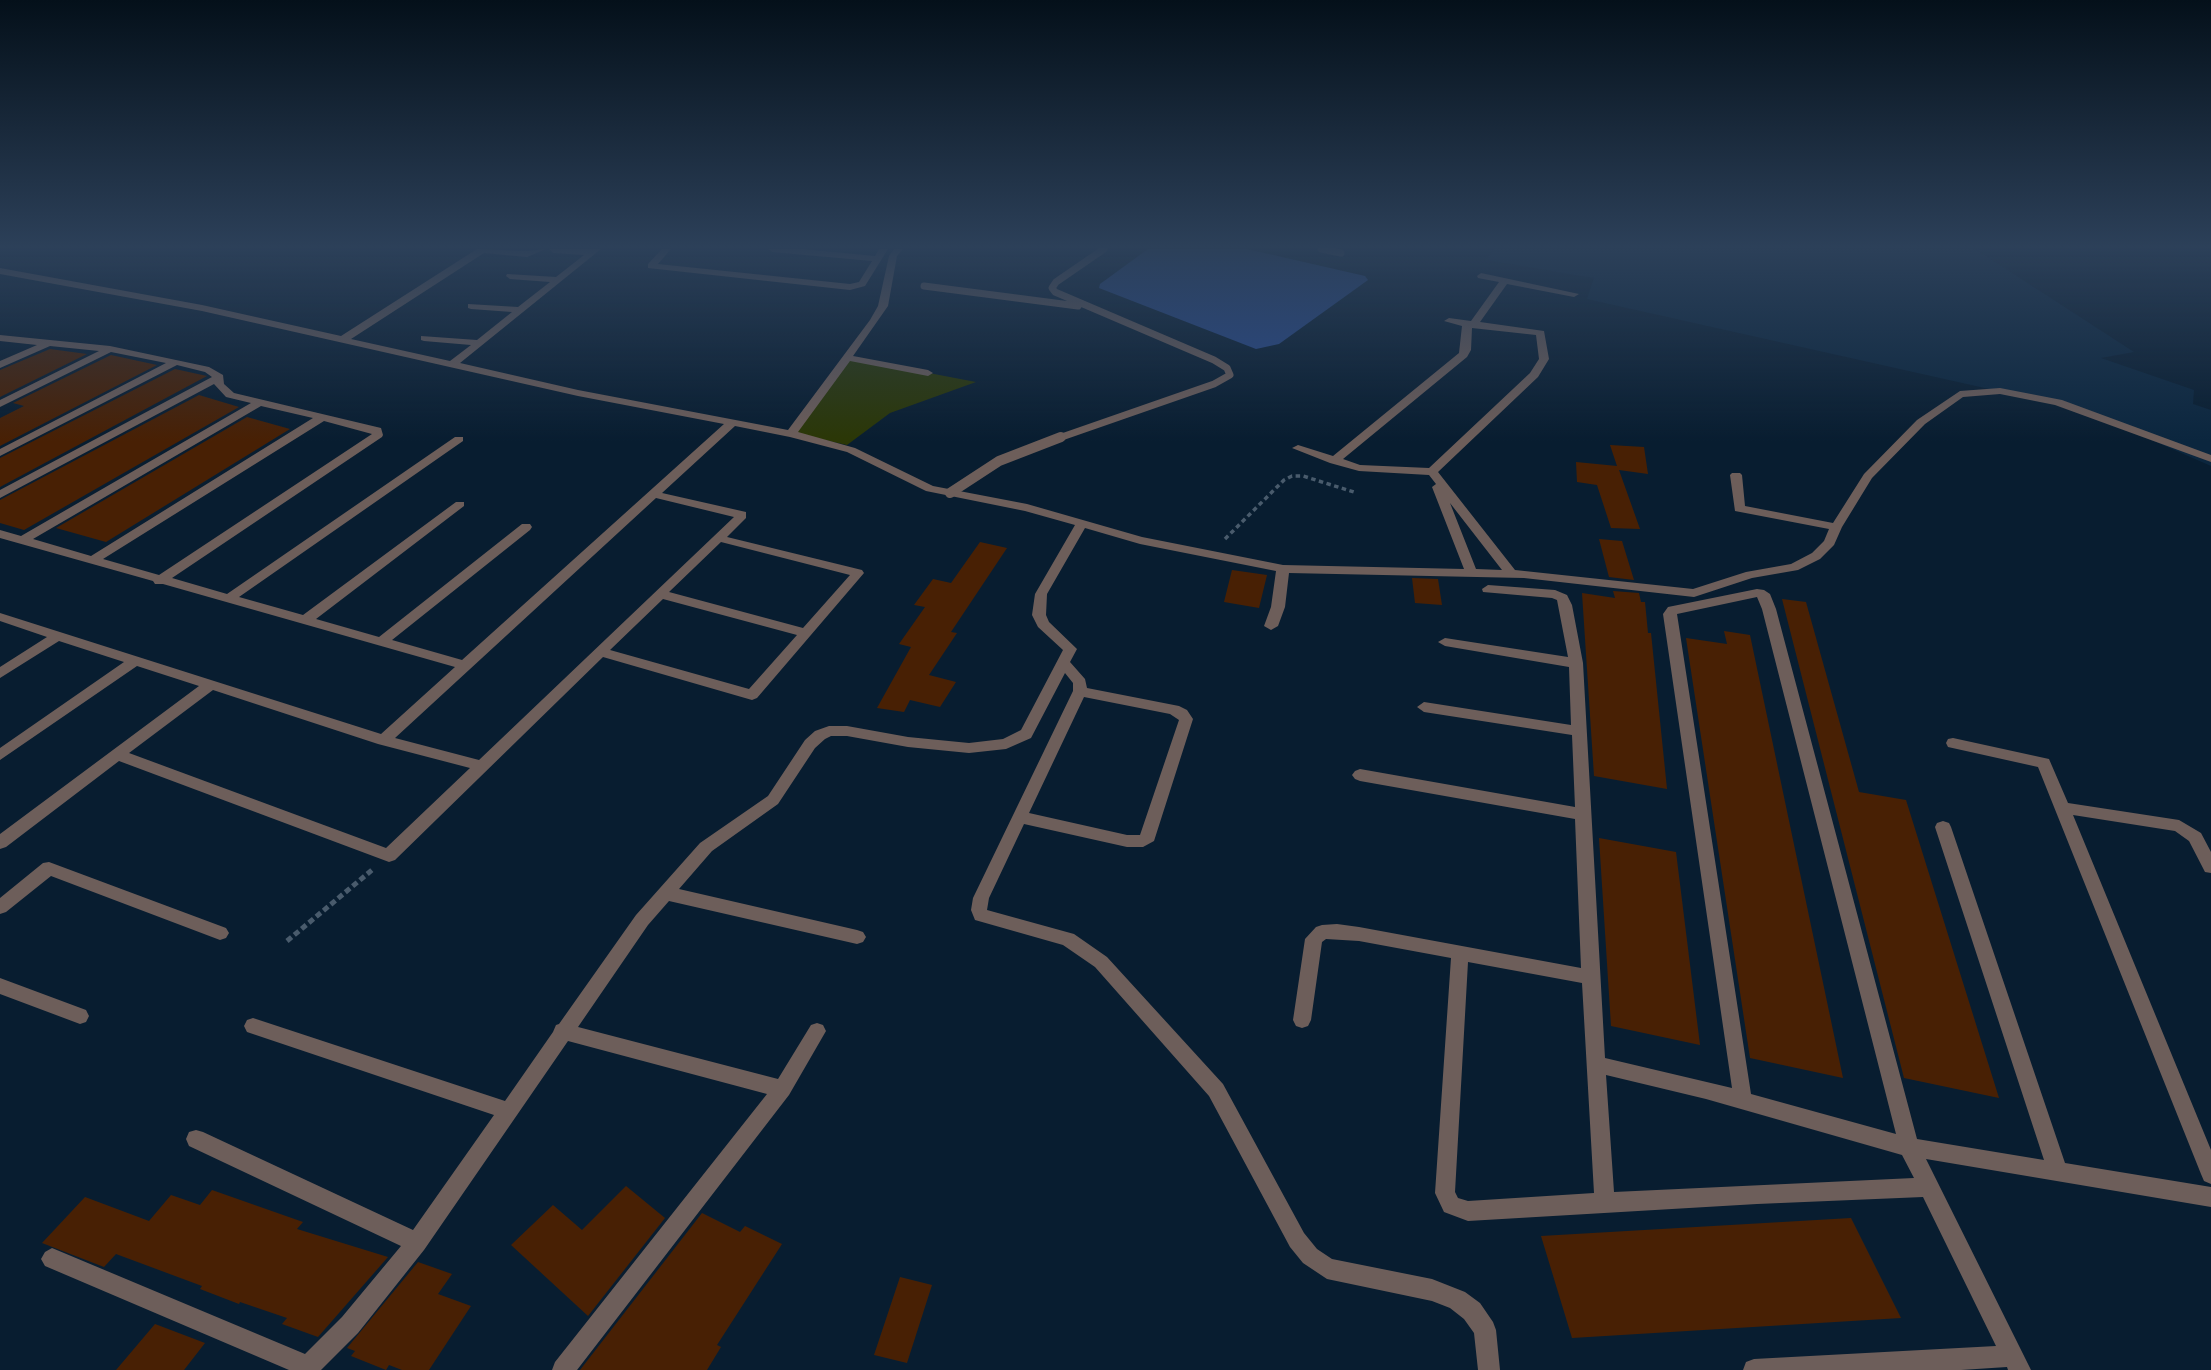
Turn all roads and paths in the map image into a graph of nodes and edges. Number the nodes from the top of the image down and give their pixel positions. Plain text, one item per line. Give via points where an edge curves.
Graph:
1 (224, 313) edge
2 (384, 313) edge
3 (516, 313) edge
4 (878, 313) edge
5 (1104, 313) edge
6 (1479, 313) edge
7 (1449, 321) dead end
8 (1470, 325) junction
9 (0, 338) edge
10 (424, 338) dead end
11 (342, 340) junction
12 (48, 343) junction
13 (479, 343) junction
14 (110, 349) junction
15 (849, 358) junction
16 (176, 362) junction
17 (453, 364) junction
18 (0, 365) edge
19 (928, 373) dead end
20 (219, 377) junction
21 (260, 402) junction
22 (0, 404) edge
23 (324, 416) junction
24 (732, 423) junction
25 (791, 434) junction
26 (459, 439) dead end
27 (1297, 448) dead end
28 (0, 453) edge
29 (2211, 459) edge
30 (1334, 461) junction
31 (1432, 472) junction
32 (1736, 475) dead end
33 (950, 493) junction
34 (1357, 493) dead end
35 (653, 494) junction
36 (0, 495) edge
37 (460, 504) dead end
38 (1082, 523) junction
39 (526, 527) dead end
40 (1836, 527) junction
41 (0, 534) edge
42 (718, 538) junction
43 (21, 541) junction
44 (1209, 555) junction
45 (91, 561) junction
46 (1283, 569) junction
47 (1471, 572) junction
48 (1512, 573) junction
49 (159, 581) junction
50 (1488, 589) dead end
51 (660, 594) junction
52 (228, 599) junction
53 (0, 617) edge
54 (304, 621) junction
55 (1271, 626) dead end
56 (807, 633) junction
57 (57, 636) junction
58 (1446, 642) dead end
59 (380, 643) junction
60 (600, 652) junction
61 (134, 661) junction
62 (1064, 663) junction
63 (1576, 663) junction
64 (467, 666) junction
65 (0, 673) edge
66 (209, 686) junction
67 (1080, 691) junction
68 (1424, 707) dead end
69 (1580, 731) junction
70 (383, 740) junction
71 (1953, 743) dead end
72 (0, 755) edge
73 (118, 755) junction
74 (482, 766) junction
75 (1360, 775) dead end
76 (2064, 808) junction
77 (1585, 815) junction
78 (1020, 817) junction
79 (1943, 827) dead end
80 (0, 843) edge
81 (388, 856) junction
82 (2211, 867) edge
83 (665, 892) junction
84 (0, 908) edge
85 (220, 933) dead end
86 (858, 937) dead end
87 (287, 941) dead end
88 (1460, 953) junction
89 (1590, 977) junction
90 (0, 986) edge
91 (80, 1016) dead end
92 (1301, 1020) dead end
93 (253, 1026) dead end
94 (562, 1031) junction
95 (817, 1031) dead end
96 (1598, 1065) junction
97 (782, 1089) junction
98 (1743, 1101) junction
99 (508, 1111) junction
100 (196, 1139) dead end
101 (1909, 1147) junction
102 (2057, 1170) junction
103 (2211, 1174) edge
104 (1928, 1187) junction
105 (2211, 1197) edge
106 (1605, 1203) junction
107 (416, 1243) junction
108 (52, 1259) dead end
109 (2016, 1363) edge
110 (307, 1368) edge
111 (563, 1370) edge
112 (1489, 1370) edge
113 (1754, 1370) edge

1 - 11 street
2 - 11 street
3 - 13 street
4 - 15 street
5 - 33 lane via 1214,360 1230,375 999,461
6 - 8 street
7 - 8 street
8 - 30 street via 1463,355
8 - 31 street via 1541,333 1544,359 1534,375
9 - 12 street
10 - 13 street
11 - 17 street
12 - 14 street
12 - 18 street
13 - 17 street
14 - 16 street
14 - 22 street
15 - 19 street
15 - 25 street
16 - 20 street
16 - 28 street
17 - 24 street
20 - 21 street via 219,385 230,395
20 - 36 street
21 - 23 street
21 - 43 street
23 - 45 street
23 - 49 street via 372,427 378,435
24 - 25 street
24 - 35 street
25 - 33 street via 850,450 920,485
26 - 52 street
27 - 30 street
29 - 40 street via 2058,402 2000,391 1960,394 1921,422 1868,476
30 - 31 street via 1359,468
31 - 47 street
31 - 48 street
32 - 40 street via 1739,508
33 - 38 street
34 - 44 path via 1303,476 1288,477
35 - 42 street via 742,515
35 - 64 street
37 - 54 street
38 - 44 street
38 - 62 street via 1041,594 1043,624 1070,649
39 - 59 street
40 - 48 street via 1830,542 1805,562 1694,593
41 - 43 street
42 - 51 street
42 - 56 street via 858,573
43 - 45 street
44 - 46 street
45 - 49 street
46 - 47 street
46 - 55 street
47 - 48 street
49 - 52 street
50 - 63 street via 1562,598
51 - 56 street
51 - 60 street
52 - 54 street
53 - 57 street
54 - 59 street
56 - 60 street via 752,695
57 - 61 street
57 - 65 street
58 - 63 street
59 - 64 street
60 - 74 street
61 - 66 street
61 - 72 street
62 - 67 street via 1080,682
62 - 83 street via 1026,734 1006,744 940,746 847,731 820,735 773,800 706,847
63 - 69 street
64 - 70 street
66 - 70 street
66 - 73 street
67 - 78 street
67 - 78 street via 1174,710 1186,719 1148,838 1128,841
68 - 69 street
69 - 77 street
70 - 74 street
71 - 76 street via 2041,761
73 - 80 street
73 - 81 street
74 - 81 street
75 - 77 street
76 - 82 street via 2179,826 2195,837
76 - 103 street
77 - 89 street
78 - 112 street via 979,903 981,915 1068,939 1101,962 1216,1090 1310,1256 1326,1268 1432,1290 1457,1300 1485,1330
79 - 102 street
81 - 87 path
83 - 86 street
83 - 94 street
84 - 85 street via 49,868
88 - 89 street
88 - 92 street via 1322,932 1314,939
88 - 106 street via 1446,1199 1468,1211
89 - 96 street
90 - 91 street
93 - 99 street
94 - 97 street
94 - 99 street
95 - 97 street
96 - 98 street
96 - 106 street
97 - 111 street
98 - 101 street
98 - 101 street via 1670,614 1757,593 1764,594 1769,609
99 - 107 street
100 - 107 street
101 - 102 street
101 - 104 street
102 - 105 street
104 - 106 street
104 - 109 street
107 - 110 street via 351,1325
108 - 110 street
109 - 113 street

